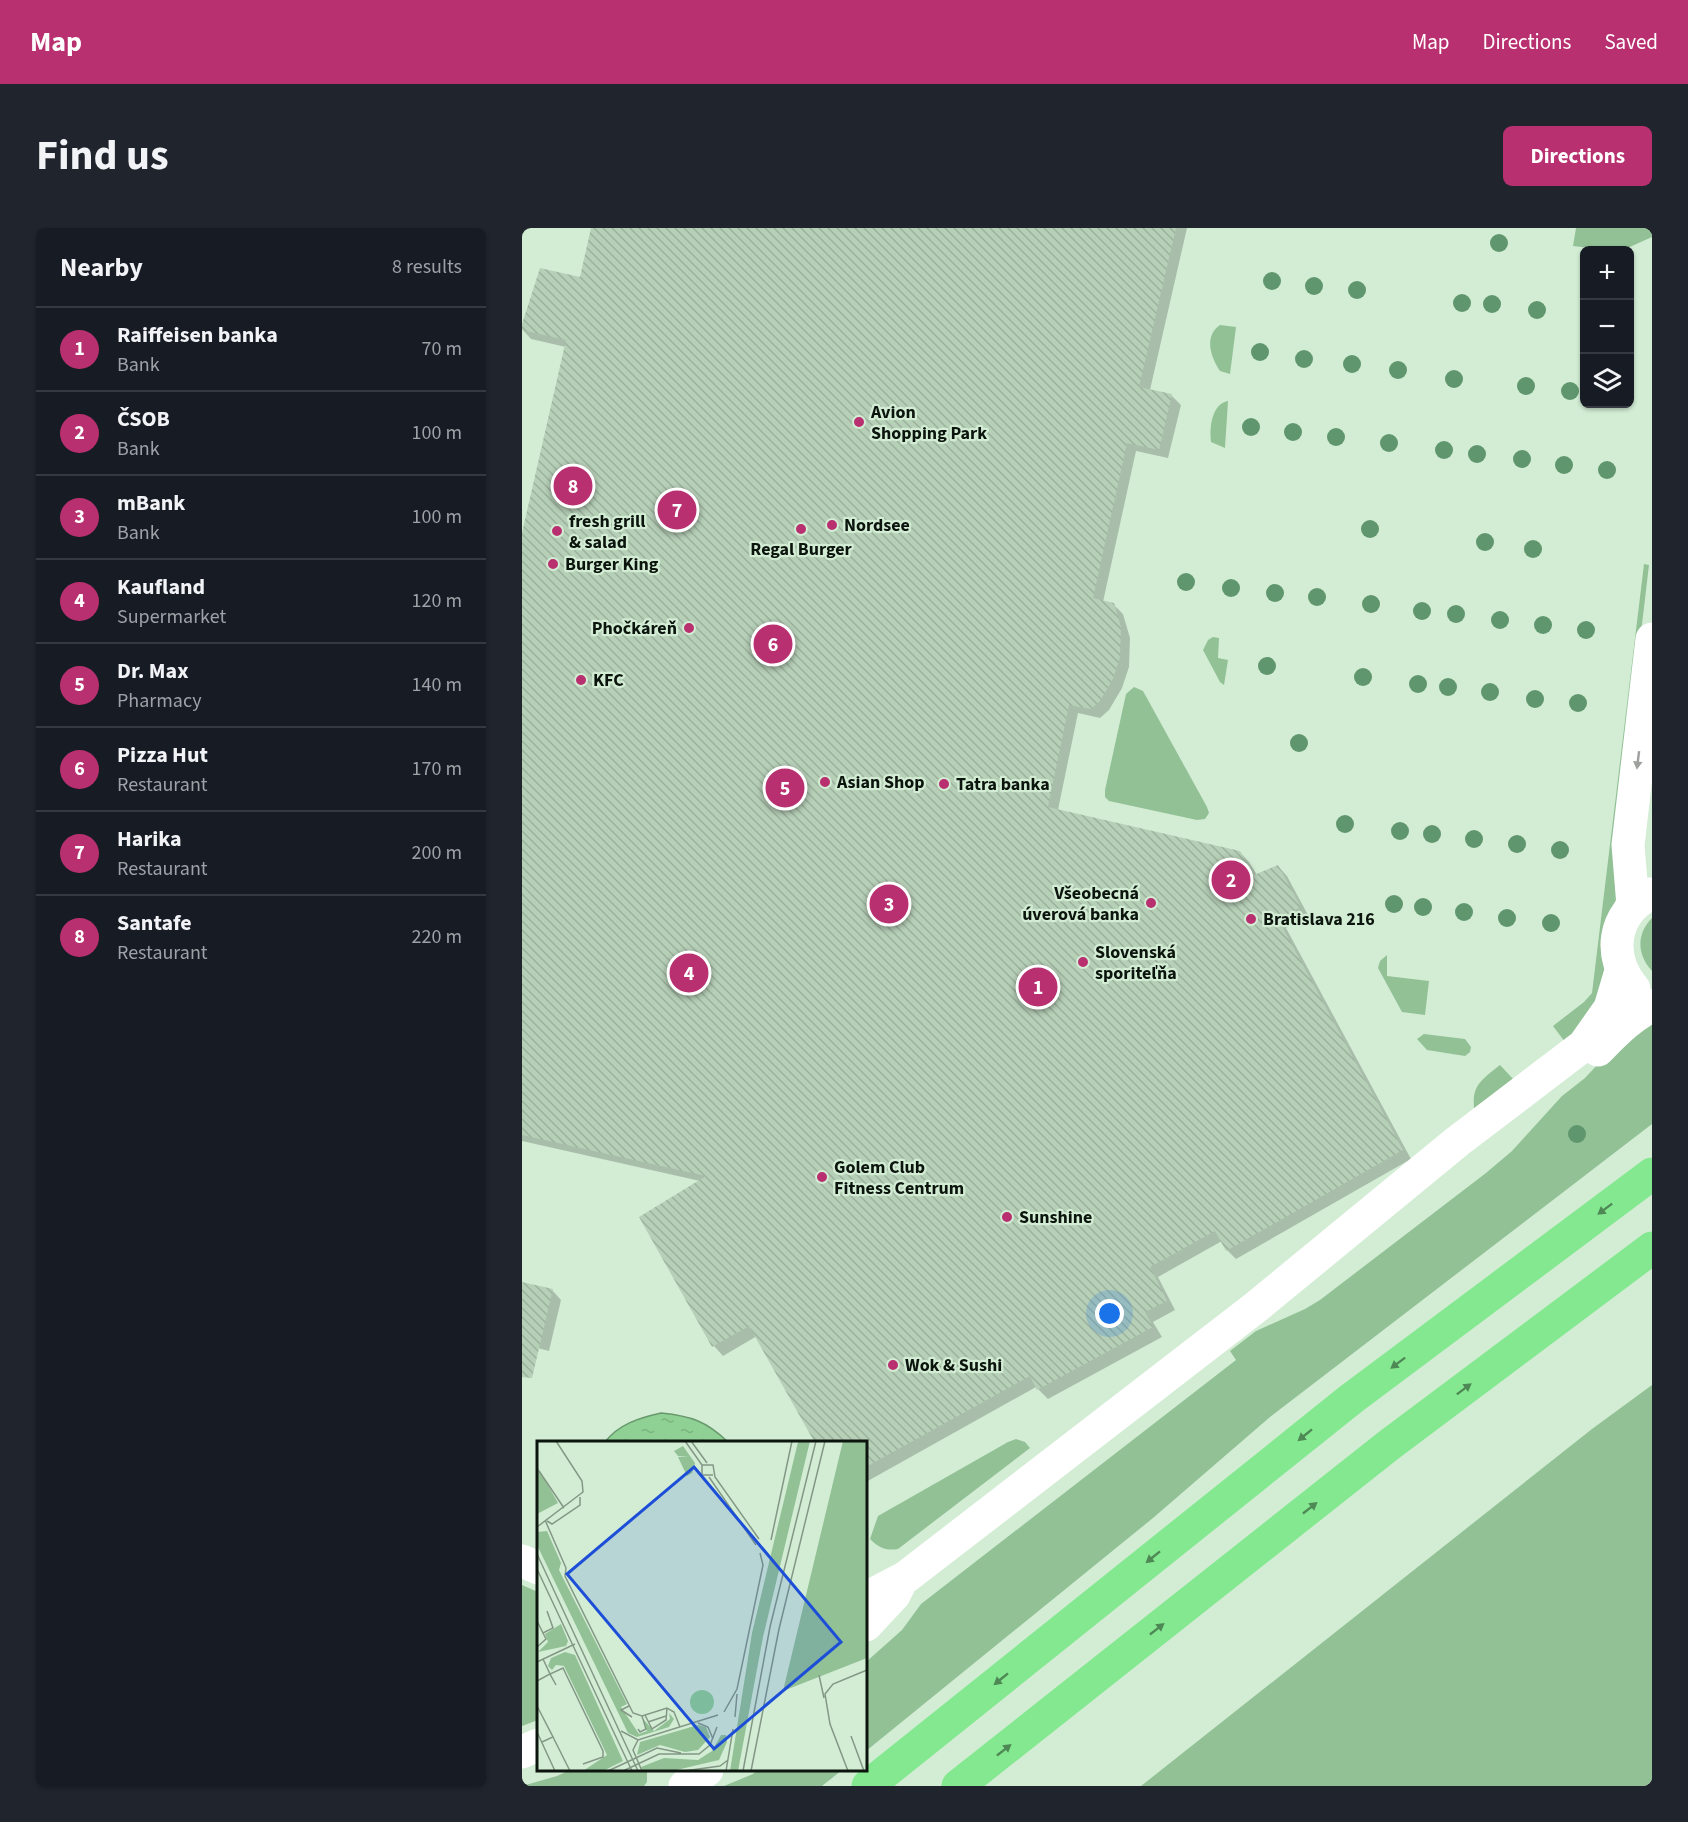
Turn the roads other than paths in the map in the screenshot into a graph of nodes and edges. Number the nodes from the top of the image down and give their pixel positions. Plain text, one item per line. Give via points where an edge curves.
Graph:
1 (1652, 639) edge
2 (1643, 900) edge
3 (1621, 971) junction
4 (1652, 1001) edge
5 (1652, 1006) edge
6 (1652, 1174) edge
7 (1652, 1248) edge
8 (1256, 1307) junction
9 (522, 1561) edge
10 (537, 1568) edge
11 (902, 1580) junction
12 (867, 1598) edge
13 (867, 1624) edge
14 (537, 1745) edge
15 (522, 1752) edge
16 (671, 1771) edge
17 (706, 1771) edge
18 (672, 1786) edge
19 (685, 1786) edge
20 (868, 1786) edge
21 (958, 1786) edge

1 -> 2 lane via 1628,844
2 - 3 lane via 1620,926 1616,949
3 - 4 lane via 1636,991
3 - 8 lane via 1610,1008 1584,1045 1458,1141
5 - 8 lane via 1623,1025 1565,1080 1428,1193 1299,1291
6 -> 20 highway via 1351,1399
21 -> 7 highway via 1389,1445
8 - 11 lane
9 - 10 lane
11 - 12 lane
11 - 13 lane via 894,1595
14 - 15 lane
16 - 18 lane
17 - 19 lane

